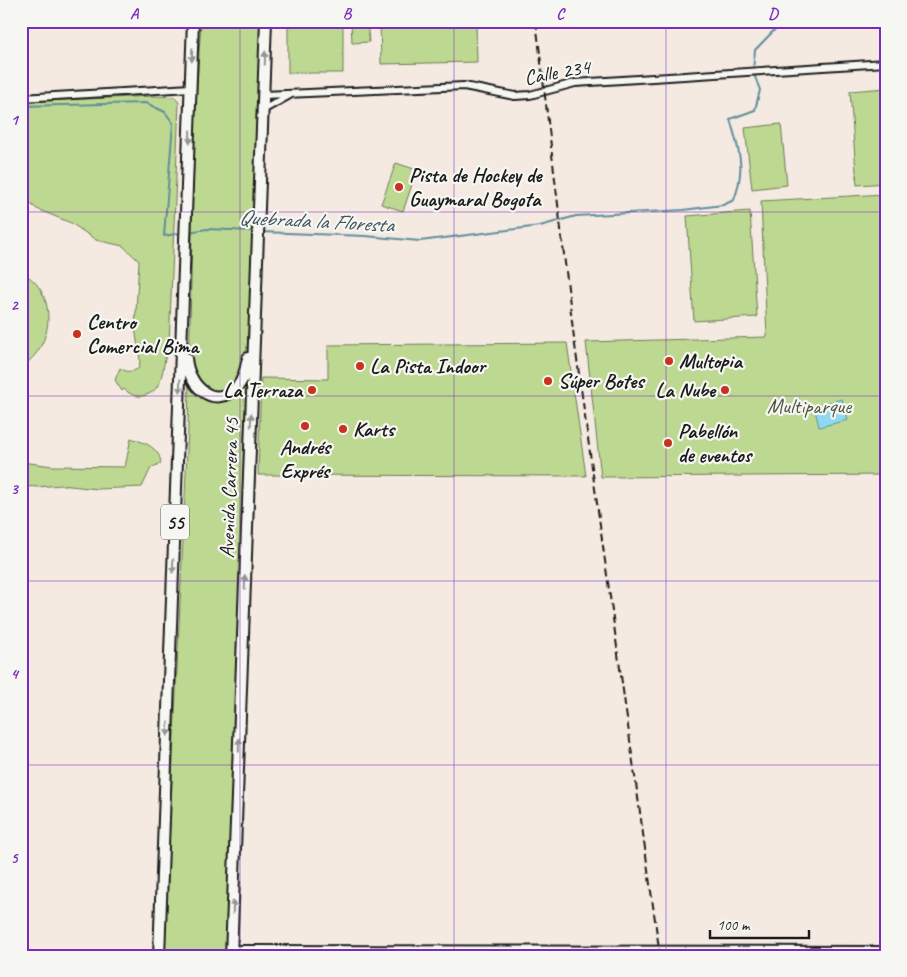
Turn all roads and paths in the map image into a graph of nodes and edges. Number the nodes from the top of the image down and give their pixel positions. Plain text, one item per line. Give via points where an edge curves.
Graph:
1 (194, 21) edge
2 (266, 21) edge
3 (886, 63) edge
4 (191, 88) junction
5 (264, 95) junction
6 (291, 95) junction
7 (21, 98) edge
8 (263, 110) junction
9 (183, 307) junction
10 (254, 316) junction
11 (886, 950) edge
12 (231, 953) edge
13 (159, 956) edge

1 -> 4 highway, 55
5 -> 2 highway, Avenida Carrera 45
3 - 6 street, Calle 234 via 575,82 530,96 464,86
4 - 7 street
4 -> 9 highway, 55
5 - 6 street, Calle 234
5 - 8 highway, Avenida Carrera 45
6 - 8 street
8 - 10 highway, Avenida Carrera 45
9 - 10 highway via 188,372 194,384 211,395 226,394 241,382 248,360
9 -> 13 highway, 55
12 -> 10 highway, Avenida Carrera 45
11 - 12 street

